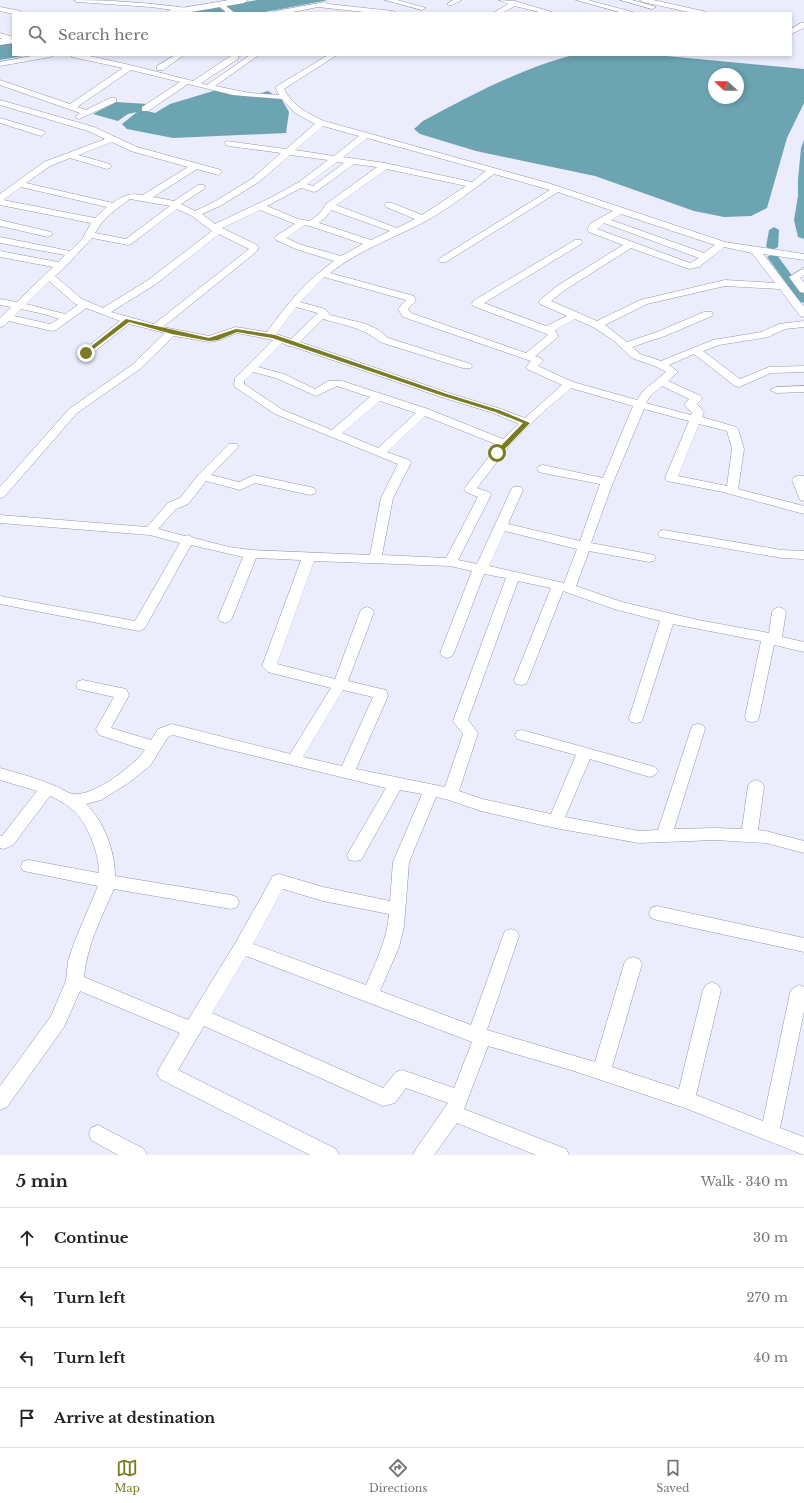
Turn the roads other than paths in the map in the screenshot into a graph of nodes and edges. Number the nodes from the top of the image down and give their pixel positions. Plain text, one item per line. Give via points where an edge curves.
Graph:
1 (77, 0) edge
2 (244, 0) edge
3 (346, 0) edge
4 (388, 0) edge
5 (459, 0) edge
6 (502, 0) edge
7 (579, 0) edge
8 (623, 0) edge
9 (644, 0) edge
10 (119, 3) junction
11 (515, 3) junction
12 (450, 4) dead end
13 (316, 5) junction
14 (222, 6) junction
15 (422, 8) dead end
16 (654, 8) junction
17 (0, 9) edge
18 (110, 10) dead end
19 (187, 10) junction
20 (15, 12) edge
21 (176, 12) edge
22 (230, 12) edge
23 (281, 12) edge
24 (383, 12) edge
25 (499, 12) edge
26 (547, 12) edge
27 (628, 12) edge
28 (644, 12) edge
29 (672, 12) edge
30 (698, 12) edge
31 (12, 13) edge
32 (0, 16) edge
33 (804, 25) edge
34 (792, 31) edge
35 (0, 35) edge
36 (12, 40) edge
37 (12, 40) edge
38 (0, 42) edge
39 (44, 56) edge
40 (80, 56) edge
41 (116, 56) edge
42 (178, 56) edge
43 (232, 56) edge
44 (254, 56) edge
45 (330, 56) edge
46 (248, 60) junction
47 (0, 64) edge
48 (130, 67) junction
49 (160, 68) junction
50 (202, 79) junction
51 (0, 82) edge
52 (190, 83) junction
53 (209, 87) junction
54 (284, 97) junction
55 (113, 100) dead end
56 (0, 102) edge
57 (70, 108) junction
58 (145, 109) dead end
59 (86, 113) junction
60 (0, 120) edge
61 (68, 122) junction
62 (321, 123) junction
63 (41, 133) dead end
64 (365, 136) junction
65 (112, 139) junction
66 (229, 143) dead end
67 (289, 152) junction
68 (69, 155) junction
69 (335, 159) junction
70 (352, 161) junction
71 (107, 166) dead end
72 (195, 166) junction
73 (385, 166) junction
74 (492, 171) junction
75 (218, 172) dead end
76 (19, 184) junction
77 (299, 185) junction
78 (474, 185) junction
79 (200, 187) dead end
80 (557, 189) junction
81 (0, 198) edge
82 (145, 198) junction
83 (0, 202) edge
84 (176, 204) junction
85 (389, 205) dead end
86 (114, 206) junction
87 (258, 206) junction
88 (329, 206) junction
89 (621, 210) junction
90 (195, 214) junction
91 (423, 219) junction
92 (603, 220) junction
93 (97, 221) junction
94 (0, 223) edge
95 (308, 223) junction
96 (217, 229) junction
97 (398, 231) junction
98 (48, 234) dead end
99 (90, 235) junction
100 (0, 240) edge
101 (578, 242) dead end
102 (373, 244) junction
103 (630, 244) junction
104 (722, 244) junction
105 (755, 250) junction
106 (0, 254) edge
107 (72, 254) junction
108 (705, 257) junction
109 (804, 257) edge
110 (343, 260) junction
111 (443, 260) dead end
112 (61, 266) junction
113 (804, 271) edge
114 (322, 274) junction
115 (50, 277) junction
116 (784, 286) junction
117 (804, 290) edge
118 (0, 302) edge
119 (294, 303) junction
120 (86, 304) junction
121 (18, 306) junction
122 (103, 312) junction
123 (323, 314) junction
124 (708, 314) dead end
125 (804, 314) edge
126 (576, 315) junction
127 (67, 318) junction
128 (4, 320) edge
129 (128, 320) junction
130 (804, 324) edge
131 (597, 325) junction
132 (155, 328) junction
133 (547, 330) junction
134 (172, 332) junction
135 (275, 337) junction
136 (292, 344) junction
137 (624, 346) junction
138 (695, 350) junction
139 (86, 353) dead end
140 (528, 356) junction
141 (661, 365) junction
142 (467, 366) dead end
143 (251, 368) junction
144 (804, 369) edge
145 (661, 382) junction
146 (569, 384) junction
147 (804, 389) edge
148 (776, 390) dead end
149 (379, 396) junction
150 (640, 404) junction
151 (424, 412) junction
152 (695, 420) junction
153 (527, 423) junction
154 (334, 434) junction
155 (505, 444) junction
156 (234, 446) dead end
157 (380, 452) junction
158 (542, 469) dead end
159 (203, 477) junction
160 (804, 480) edge
161 (607, 482) junction
162 (517, 490) dead end
163 (310, 491) dead end
164 (732, 491) junction
165 (0, 494) edge
166 (804, 497) edge
167 (804, 510) edge
168 (0, 519) edge
169 (501, 526) junction
170 (150, 531) junction
171 (664, 534) dead end
172 (188, 539) junction
173 (585, 542) junction
174 (251, 554) junction
175 (650, 555) dead end
176 (804, 555) edge
177 (309, 557) junction
178 (375, 560) junction
179 (450, 562) junction
180 (480, 569) junction
181 (513, 576) junction
182 (564, 587) junction
183 (0, 600) edge
184 (367, 612) dead end
185 (779, 612) dead end
186 (225, 618) dead end
187 (668, 618) junction
188 (772, 639) junction
189 (804, 647) edge
190 (447, 653) dead end
191 (521, 680) dead end
192 (340, 684) junction
193 (83, 685) dead end
194 (752, 717) dead end
195 (636, 718) dead end
196 (698, 729) dead end
197 (522, 735) dead end
198 (154, 747) junction
199 (585, 752) junction
200 (294, 760) junction
201 (650, 771) dead end
202 (347, 772) junction
203 (0, 774) edge
204 (396, 784) junction
205 (756, 786) dead end
206 (47, 789) junction
207 (431, 790) junction
208 (450, 794) junction
209 (72, 800) junction
210 (555, 822) junction
211 (749, 836) junction
212 (664, 837) junction
213 (0, 842) edge
214 (804, 847) edge
215 (355, 855) dead end
216 (29, 866) dead end
217 (107, 881) junction
218 (231, 902) dead end
219 (398, 909) junction
220 (657, 913) dead end
221 (511, 936) dead end
222 (804, 945) edge
223 (242, 947) junction
224 (633, 964) dead end
225 (75, 981) junction
226 (712, 990) dead end
227 (799, 993) dead end
228 (370, 995) junction
229 (196, 1023) junction
230 (480, 1036) junction
231 (601, 1072) junction
232 (686, 1100) junction
233 (0, 1101) edge
234 (456, 1106) junction
235 (770, 1133) junction
236 (98, 1134) dead end
237 (804, 1146) edge
238 (137, 1155) edge
239 (329, 1155) edge
240 (423, 1155) edge
241 (559, 1155) edge

1 - 10 street
2 - 14 street
3 - 13 street
4 - 15 street
5 - 12 street
6 - 11 street
7 - 27 street
8 - 16 street
9 - 30 street
10 - 18 street
10 - 19 street
11 - 25 street
11 - 26 street
13 - 23 street
13 - 24 street
14 - 19 street
14 - 22 street
16 - 28 street
16 - 29 street
17 - 20 street
19 - 21 street
31 - 32 street
33 - 34 street
35 - 36 street
37 - 38 street
39 - 47 street
40 - 48 street
41 - 49 street
42 - 49 street
43 - 46 street
43 - 50 street
44 - 46 street
45 - 54 street via 282,87 280,91
46 - 53 street
48 - 52 street
48 - 57 street
49 - 50 street
50 - 52 street
51 - 57 street
52 - 53 street
52 - 58 street
53 - 54 street via 261,97
54 - 62 street via 304,115
55 - 59 street
56 - 61 street
57 - 59 street
59 - 61 street
60 - 63 street
61 - 65 street
62 - 64 street
62 - 67 street
64 - 69 street
64 - 74 street
65 - 68 street
65 - 72 street via 138,150
66 - 67 street
67 - 69 street
67 - 90 street via 252,183
68 - 71 street
68 - 76 street via 47,164
69 - 70 street
69 - 77 street
70 - 73 street
70 - 77 street via 313,190
72 - 75 street
72 - 82 street
73 - 78 street
73 - 88 street
74 - 78 street
74 - 80 street
76 - 81 street
76 - 86 street
77 - 87 street
78 - 91 street
79 - 84 street
80 - 89 street
80 - 111 street
82 - 84 street
82 - 86 street via 130,196
83 - 93 street
84 - 90 street
84 - 99 street via 128,242
85 - 91 street
86 - 93 street
87 - 95 street
87 - 96 street
88 - 95 street via 323,215
88 - 97 street
89 - 92 street
89 - 104 street
90 - 96 street
91 - 97 street
92 - 103 street via 594,225 592,230
92 - 108 street
93 - 99 street
94 - 98 street
95 - 102 street
95 - 110 street via 279,238 299,247
96 - 122 street via 152,282
96 - 132 street via 254,248
97 - 102 street
99 - 107 street
100 - 107 street
101 - 133 street via 477,303
102 - 110 street
103 - 108 street via 689,266 696,265
103 - 126 street via 544,301
104 - 105 street
104 - 108 street
105 - 109 street
105 - 116 street
106 - 112 street
107 - 112 street
110 - 114 street
112 - 115 street
113 - 117 street via 794,277
114 - 119 street
114 - 140 street via 410,298 411,301 403,309 410,316
115 - 120 street via 73,298
115 - 121 street
116 - 125 street
116 - 131 street via 725,283 644,302
118 - 121 street
119 - 123 street
119 - 135 street
120 - 122 street
120 - 127 street
121 - 127 street
121 - 128 street
122 - 129 street
123 - 136 street
123 - 142 street via 362,326 384,340
124 - 137 street
126 - 131 street
126 - 133 street
127 - 128 street via 52,328
129 - 132 street
129 - 139 street
130 - 138 street via 783,326 764,335 718,342
131 - 137 street via 617,338
132 - 134 street
133 - 140 street via 552,332 553,336
134 - 135 street via 209,340 236,330
134 - 165 street via 136,367 73,411
135 - 136 street
135 - 143 street
136 - 153 street
137 - 141 street via 636,356
138 - 141 street
138 - 144 street via 739,384 769,370
140 - 146 street via 538,360 532,367
141 - 145 street via 673,372
143 - 149 street via 280,376 316,393 334,382
143 - 154 street via 239,380 239,385 279,412
145 - 150 street via 647,393
145 - 152 street via 698,398 690,404 698,412
146 - 150 street
146 - 153 street
147 - 148 street
149 - 151 street
149 - 154 street
150 - 152 street
150 - 161 street
151 - 155 street
151 - 157 street
152 - 164 street via 732,429 738,449
152 - 164 street via 671,477
153 - 155 street
154 - 157 street
155 - 179 street via 470,489 485,495
156 - 159 street
157 - 178 street via 405,463 387,498
158 - 161 street
159 - 163 street via 240,486 254,479
159 - 170 street via 184,501 172,506
160 - 166 street via 798,480
161 - 173 street
162 - 169 street
164 - 167 street
168 - 170 street
169 - 173 street
169 - 180 street
170 - 172 street
171 - 176 street via 721,545
172 - 174 street via 229,551
172 - 183 street via 139,626
173 - 175 street
173 - 182 street
174 - 177 street
174 - 186 street
177 - 178 street
177 - 192 street via 269,666 284,672
178 - 179 street
179 - 180 street
180 - 181 street
180 - 190 street
181 - 182 street
181 - 208 street via 460,721 471,733
182 - 187 street via 619,606
182 - 191 street
184 - 192 street
185 - 188 street
187 - 188 street
187 - 195 street
188 - 189 street
188 - 194 street
192 - 200 street
192 - 202 street via 379,692 381,696
193 - 198 street via 122,695 104,731
196 - 212 street
197 - 199 street
198 - 200 street via 164,733 172,729
198 - 209 street via 145,762 122,780 96,796
199 - 201 street
199 - 210 street
200 - 202 street
202 - 204 street
203 - 206 street
204 - 207 street
204 - 215 street
205 - 211 street
206 - 209 street
206 - 213 street via 7,841
207 - 208 street
207 - 219 street via 401,862
208 - 210 street via 481,805
209 - 217 street via 88,815 99,839 107,860
210 - 212 street via 639,837
211 - 212 street via 716,834
211 - 214 street via 766,837
216 - 217 street
217 - 218 street
217 - 225 street via 82,943
219 - 223 street via 322,894 279,881
219 - 228 street via 391,947
220 - 222 street
221 - 230 street
223 - 228 street
223 - 229 street
224 - 231 street
225 - 229 street
225 - 233 street via 58,1021
226 - 232 street
227 - 235 street
228 - 230 street
229 - 234 street via 382,1097 388,1097 402,1078
229 - 239 street via 166,1073
230 - 231 street
230 - 234 street
231 - 232 street
232 - 235 street
234 - 240 street
234 - 241 street
235 - 237 street
236 - 238 street

